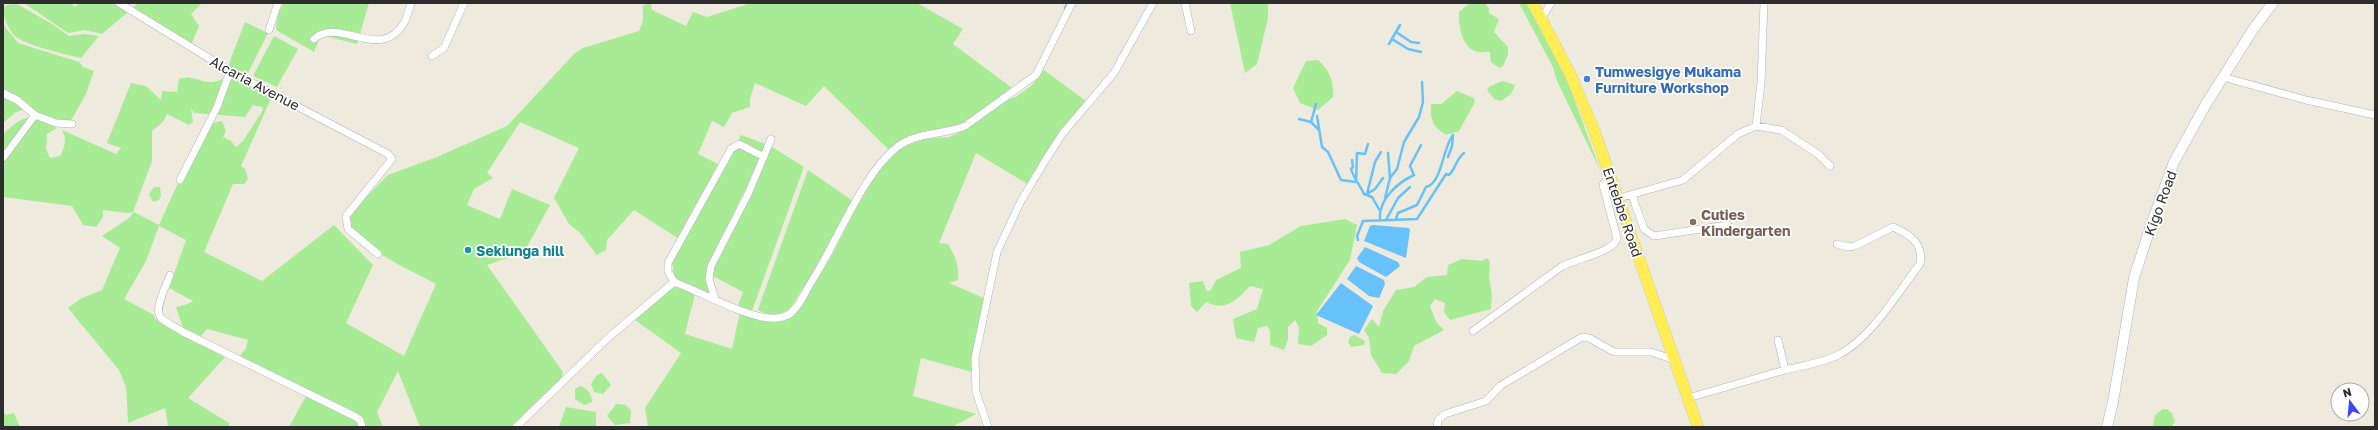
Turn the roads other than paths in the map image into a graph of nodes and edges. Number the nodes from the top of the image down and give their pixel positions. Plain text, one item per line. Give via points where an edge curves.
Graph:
1 (119, 3) edge
2 (278, 3) edge
3 (411, 3) edge
4 (464, 3) edge
5 (1072, 3) edge
6 (1153, 3) edge
7 (1185, 3) edge
8 (1534, 3) edge
9 (1551, 3) edge
10 (1764, 3) edge
11 (2273, 3) edge
12 (1542, 18) junction
13 (269, 30) dead end
14 (1191, 31) dead end
15 (314, 39) dead end
16 (432, 56) dead end
17 (230, 71) junction
18 (2223, 77) junction
19 (3, 94) edge
20 (35, 115) junction
21 (2375, 115) edge
22 (72, 124) dead end
23 (1756, 126) junction
24 (772, 139) dead end
25 (764, 157) junction
26 (3, 158) edge
27 (1830, 166) dead end
28 (1610, 174) junction
29 (180, 180) dead end
30 (1632, 195) junction
31 (1619, 198) junction
32 (1728, 225) dead end
33 (1837, 244) dead end
34 (378, 254) dead end
35 (170, 275) dead end
36 (674, 282) junction
37 (715, 299) junction
38 (1473, 331) dead end
39 (1778, 340) dead end
40 (1675, 360) junction
41 (1784, 370) junction
42 (1688, 398) junction
43 (362, 427) edge
44 (516, 427) edge
45 (988, 427) edge
46 (1437, 427) edge
47 (1698, 427) edge
48 (2107, 427) edge

1 - 17 street, Alcaria Avenue
2 - 13 street
3 - 15 street via 404,23 388,38 375,41 330,32 320,34
4 - 16 street via 444,48
5 - 37 street via 1036,75 965,126 903,142 880,164 869,178 825,262 792,312 778,318 756,316
6 - 45 street via 1114,73 1063,133 1045,161 1021,201 997,252 975,358 976,392
7 - 14 street
8 - 12 main road, Entebbe Road
9 - 12 street
10 - 23 street via 1761,83
11 - 18 street, Kigo Road
12 - 28 main road, Entebbe Road via 1592,124
17 - 29 street via 217,107
17 - 34 street, Alcaria Avenue via 382,149 392,159 346,216 348,229
18 - 21 street via 2306,100
18 - 48 street, Kigo Road via 2174,162 2151,225 2134,278
19 - 20 street via 17,100
20 - 22 street via 56,123
20 - 26 street
23 - 27 street via 1781,130 1818,154
23 - 30 street via 1738,134 1683,180
24 - 25 street
25 - 36 street via 739,144 731,149 668,263 668,271
25 - 37 street via 711,266 709,279
28 - 31 main road, Entebbe Road
28 - 38 street via 1604,185 1617,238 1614,246 1606,251 1574,259
30 - 31 street
30 - 32 street via 1644,229 1654,236
31 - 40 main road, Entebbe Road
33 - 41 street via 1855,246 1893,227 1916,240 1920,264 1855,344 1829,359
35 - 43 street via 159,307 158,314 162,318 183,332 354,416 360,420
36 - 37 street
36 - 44 street via 608,338
39 - 41 street
40 - 42 main road, Entebbe Road
40 - 46 street via 1651,352 1614,352 1589,338 1582,337 1492,391 1486,401 1445,414 1438,420
41 - 42 street
42 - 47 main road, Entebbe Road

